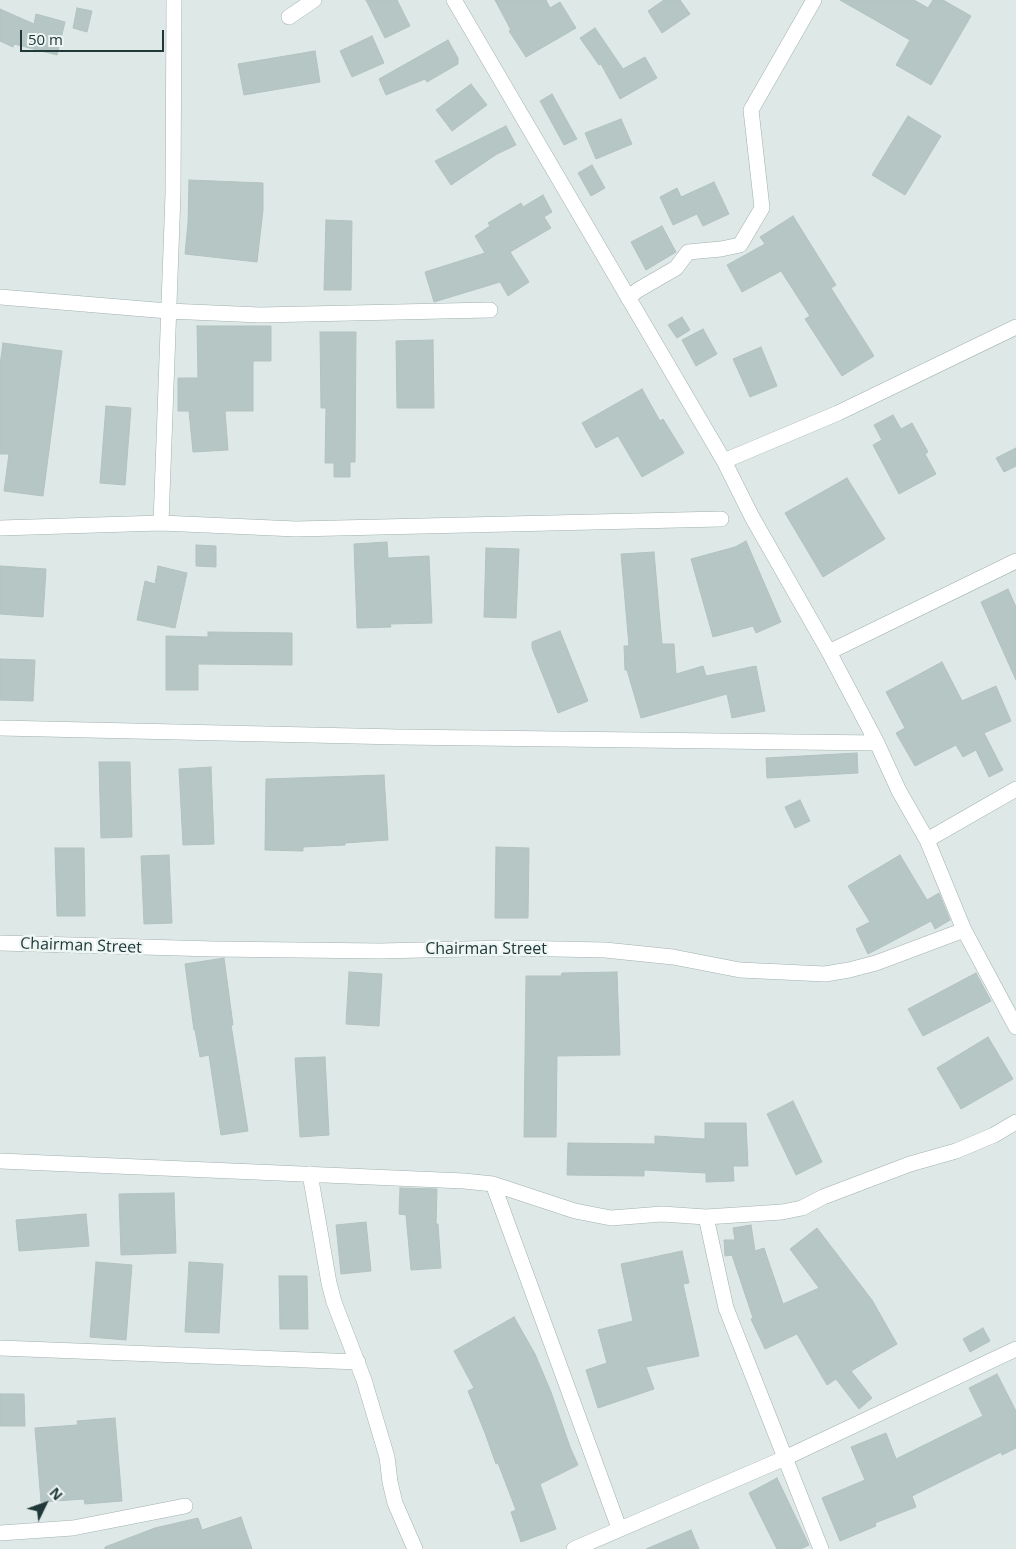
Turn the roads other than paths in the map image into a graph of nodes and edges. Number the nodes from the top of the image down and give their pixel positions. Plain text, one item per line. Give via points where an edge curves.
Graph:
1 (174, 0) edge
2 (314, 0) edge
3 (454, 0) edge
4 (814, 0) edge
5 (289, 17) dead end
6 (0, 297) edge
7 (628, 298) junction
8 (490, 310) dead end
9 (168, 311) junction
10 (1016, 327) edge
11 (724, 461) junction
12 (721, 519) dead end
13 (161, 523) junction
14 (0, 528) edge
15 (1016, 561) edge
16 (829, 652) junction
17 (0, 728) edge
18 (877, 743) junction
19 (1016, 789) edge
20 (928, 840) junction
21 (964, 930) junction
22 (0, 943) edge
23 (1011, 1007) edge
24 (1016, 1027) edge
25 (1016, 1122) edge
26 (0, 1161) edge
27 (310, 1174) junction
28 (493, 1184) junction
29 (706, 1217) junction
30 (0, 1348) edge
31 (1016, 1349) edge
32 (358, 1362) junction
33 (785, 1458) junction
34 (185, 1506) dead end
35 (618, 1528) junction
36 (0, 1533) edge
37 (415, 1549) edge
38 (574, 1549) edge
39 (821, 1549) edge

1 - 9 street via 173,194
2 - 5 street
3 - 7 street
4 - 7 street via 751,110 762,208 740,245 688,252 676,268
6 - 9 street
7 - 11 street
8 - 9 street via 260,315
9 - 13 street
10 - 11 street via 838,413
11 - 16 street
12 - 13 street via 296,529
13 - 14 street
15 - 16 street
16 - 18 street
17 - 18 street via 419,738
18 - 20 street
19 - 20 street
20 - 21 street
21 - 22 street, Chairman Street via 876,963 825,974 740,970 673,957 605,950 214,949
21 - 23 street
23 - 24 street
25 - 29 street via 956,1151 910,1164 802,1208
26 - 27 street
27 - 28 street
27 - 32 street via 329,1283
28 - 29 street via 611,1218 662,1214
28 - 35 street
29 - 33 street via 726,1308
30 - 32 street
31 - 33 street
32 - 37 street via 387,1457 395,1503
33 - 35 street
33 - 39 street
34 - 36 street via 73,1528
35 - 38 street

